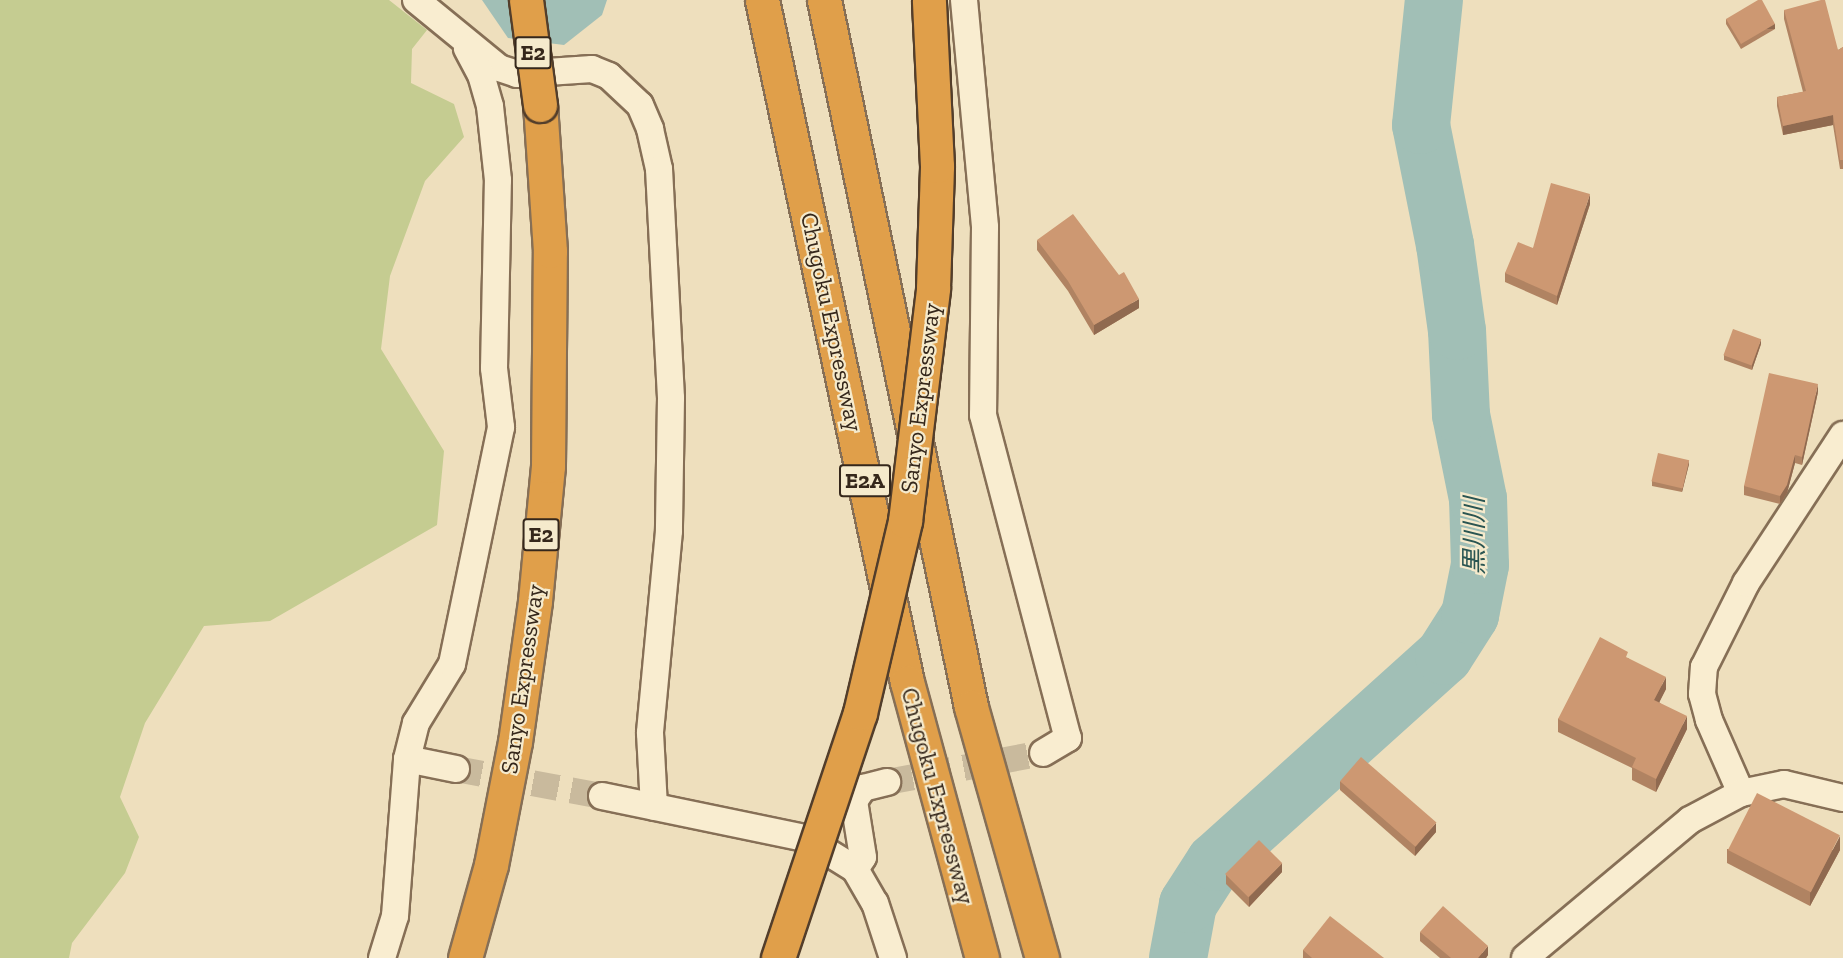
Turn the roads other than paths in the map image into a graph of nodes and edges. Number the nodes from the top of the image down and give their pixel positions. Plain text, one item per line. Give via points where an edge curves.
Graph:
1 (416, 0) edge
2 (526, 0) edge
3 (762, 0) edge
4 (824, 0) edge
5 (929, 0) edge
6 (964, 0) edge
7 (464, 43) junction
8 (1843, 435) edge
9 (1043, 753) tunnel mouth
10 (407, 759) junction
11 (456, 770) tunnel mouth
12 (887, 782) tunnel mouth
13 (1740, 793) junction
14 (602, 796) tunnel mouth
15 (1843, 798) edge
16 (654, 807) junction
17 (855, 869) junction
18 (382, 958) edge
19 (465, 958) edge
20 (778, 958) edge
21 (893, 958) edge
22 (982, 958) edge
23 (1042, 958) edge
24 (1525, 958) edge

1 - 7 street
2 - 19 highway, Sanyo Expressway / E2, bridge via 540,105 550,251 548,466 535,601 515,742 490,865
3 - 22 highway, Chugoku Expressway / E2A via 907,682
4 - 23 highway, E2A via 971,707
5 - 20 highway, Sanyo Expressway, bridge via 936,166 933,288 905,521 860,713
6 - 9 street via 985,228 983,415 1068,738
7 - 10 street via 481,75 490,106 498,180 494,368 501,427 452,664 416,723
7 - 16 street via 499,68 518,74 592,69 609,76 640,105 650,129 659,168 670,398 669,531 650,733
8 - 13 street via 1746,583 1704,667 1702,694 1709,720
10 - 11 street
10 - 18 street via 395,916
12 - 17 street via 863,788 854,801 863,856
13 - 15 street via 1784,783
13 - 24 street via 1690,820
14 - 16 street
16 - 17 street via 805,838
17 - 21 street via 875,903

